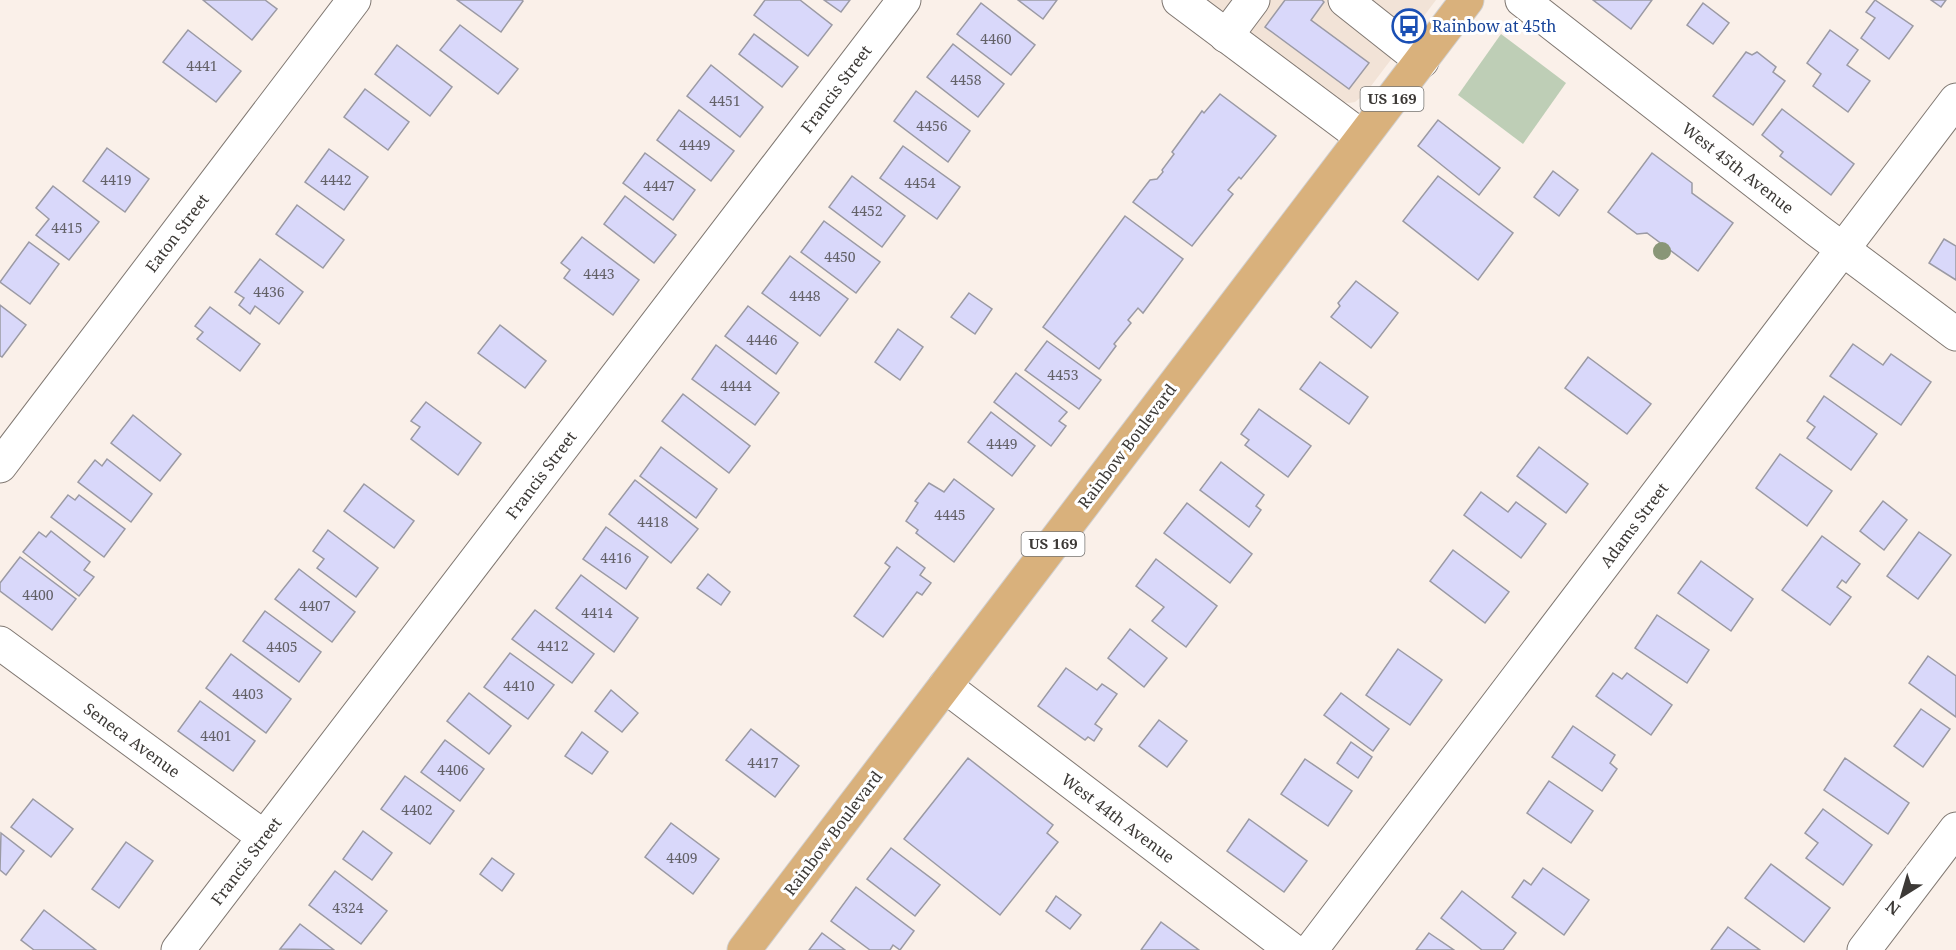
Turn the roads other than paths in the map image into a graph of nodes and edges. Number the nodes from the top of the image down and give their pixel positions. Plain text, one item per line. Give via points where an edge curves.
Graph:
1 (354, 0) edge
2 (904, 0) edge
3 (1179, 0) edge
4 (1253, 0) edge
5 (1345, 0) edge
6 (1467, 0) edge
7 (1522, 0) edge
8 (1226, 36) junction
9 (1422, 61) junction
10 (1956, 100) edge
11 (1362, 137) junction
12 (1843, 249) junction
13 (1956, 334) edge
14 (0, 466) edge
15 (0, 643) edge
16 (945, 686) junction
17 (1956, 829) edge
18 (264, 837) junction
19 (1279, 946) edge
20 (178, 950) edge
21 (744, 950) edge
22 (1311, 950) edge
23 (1864, 950) edge

1 - 14 street, Eaton Street
2 - 18 street, Francis Street
3 - 8 street
4 - 8 street
5 - 9 street
6 - 9 main road, Rainbow Boulevard / US 169
7 - 12 street, West 45th Avenue
8 - 11 street
9 - 11 main road, Rainbow Boulevard / US 169
10 - 12 street, Adams Street
11 - 16 main road, Rainbow Boulevard / US 169
12 - 13 street, West 45th Avenue
12 - 22 street, Adams Street
15 - 18 street, Seneca Avenue
16 - 19 street, West 44th Avenue
16 - 21 main road, Rainbow Boulevard / US 169
17 - 23 street
18 - 20 street, Francis Street

